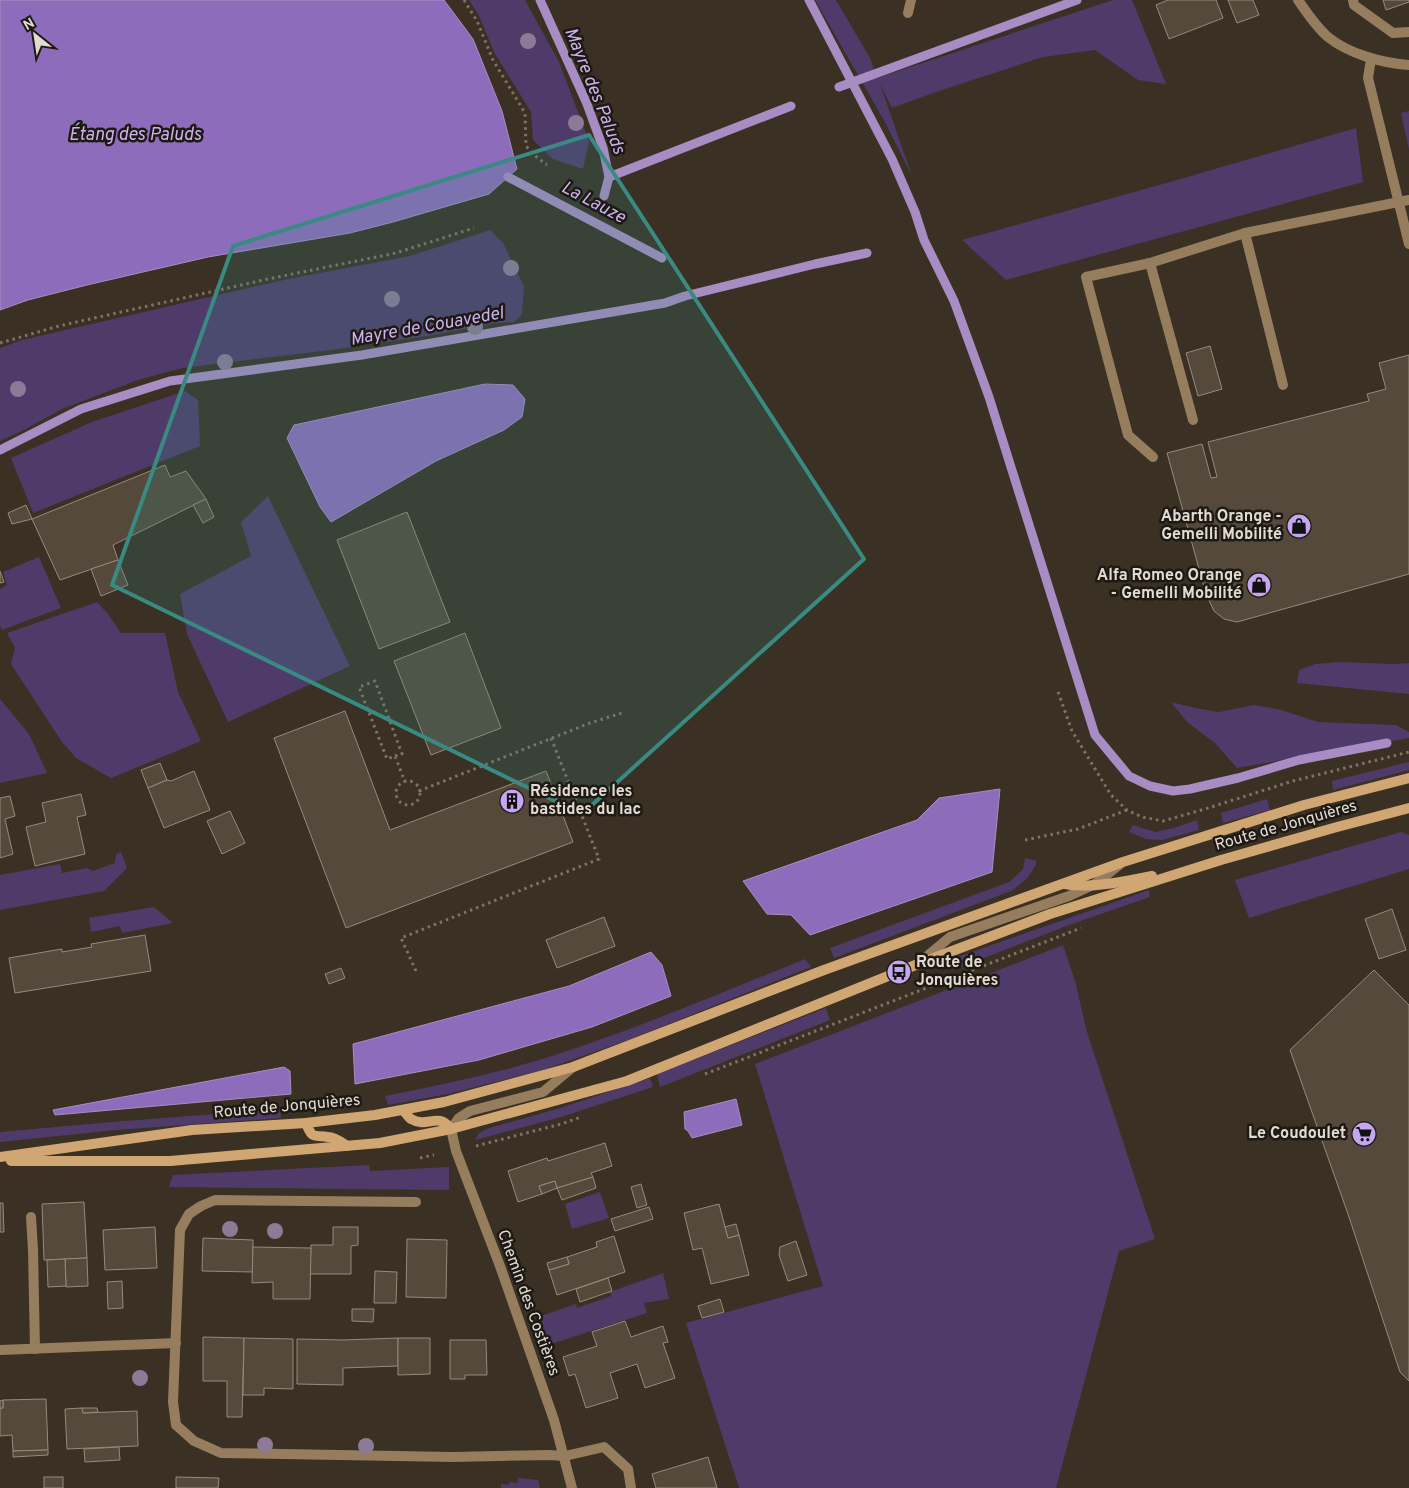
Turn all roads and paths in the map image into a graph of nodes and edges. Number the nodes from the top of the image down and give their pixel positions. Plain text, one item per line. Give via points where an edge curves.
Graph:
1 (464, 0) edge
2 (911, 0) edge
3 (1298, 0) edge
4 (1353, 0) edge
5 (908, 13) dead end
6 (1409, 32) edge
7 (1371, 59) junction
8 (1409, 64) edge
9 (547, 165) dead end
10 (1409, 200) edge
11 (1398, 202) junction
12 (474, 228) dead end
13 (1245, 232) junction
14 (1409, 244) edge
15 (1150, 263) junction
16 (0, 343) edge
17 (1283, 385) dead end
18 (1193, 420) dead end
19 (1153, 457) dead end
20 (1058, 692) dead end
21 (625, 712) dead end
22 (551, 738) junction
23 (1409, 752) edge
24 (395, 756) junction
25 (1409, 778) edge
26 (405, 782) junction
27 (419, 791) junction
28 (1409, 808) edge
29 (1127, 810) junction
30 (1025, 840) dead end
31 (1123, 862) junction
32 (1194, 868) junction
33 (1064, 883) junction
34 (1095, 884) junction
35 (1087, 926) dead end
36 (918, 964) junction
37 (416, 972) dead end
38 (573, 1067) junction
39 (697, 1077) dead end
40 (403, 1110) junction
41 (590, 1114) dead end
42 (306, 1122) junction
43 (451, 1130) junction
44 (347, 1146) junction
45 (474, 1146) dead end
46 (0, 1159) edge
47 (416, 1202) dead end
48 (31, 1217) dead end
49 (176, 1343) junction
50 (35, 1349) junction
51 (0, 1350) edge
52 (565, 1456) junction
53 (572, 1488) edge
54 (631, 1488) edge

1 - 9 path via 493,60 525,113 526,146
2 - 5 street
3 - 7 street via 1328,37
4 - 6 street via 1354,5 1393,33
7 - 8 street
7 - 11 street via 1368,78
10 - 11 street
11 - 13 street
11 - 14 street
12 - 16 path via 396,253 268,278 59,326
13 - 15 street
13 - 17 street
15 - 18 street
15 - 19 street via 1086,277 1128,435
20 - 29 path via 1072,731 1111,795
21 - 22 path
22 - 27 path
22 - 37 path via 599,859 402,938
23 - 29 path via 1292,781 1163,821
24 - 24 path via 386,759 359,687 375,681 402,754
24 - 26 path
25 - 31 main road, Route de Jonquières via 1304,805
26 - 27 path via 412,782
26 - 27 path via 396,793 401,802 413,804
28 - 32 main road, Route de Jonquières
29 - 30 path via 1078,829
31 - 33 main road, Route de Jonquières
31 - 34 street, Route de Jonquières
32 - 34 main road
32 - 36 main road, Route de Jonquières via 1050,914
33 - 34 main road via 1076,886
33 - 38 main road, Route de Jonquières via 824,970
34 - 36 street, Route de Jonquières via 950,937
35 - 39 path
36 - 43 main road, Route de Jonquières via 627,1081
38 - 40 main road, Route de Jonquières
38 - 43 street, Route de Jonquières via 543,1092 470,1111 459,1118
40 - 42 main road, Route de Jonquières
40 - 43 main road via 412,1119 438,1120
41 - 45 path
42 - 44 main road via 313,1135 329,1136
42 - 46 main road, Route de Jonquières via 192,1130
43 - 44 main road, Route de Jonquières
43 - 52 street, Chemin des Costières
44 - 46 main road, Route de Jonquières via 170,1161
47 - 49 street via 216,1200 201,1206 189,1214 180,1230
48 - 50 street
49 - 50 street
49 - 52 street via 173,1402 176,1425 194,1441 220,1453
50 - 51 street
52 - 53 street, Chemin des Costières
52 - 54 street via 604,1447 628,1469

